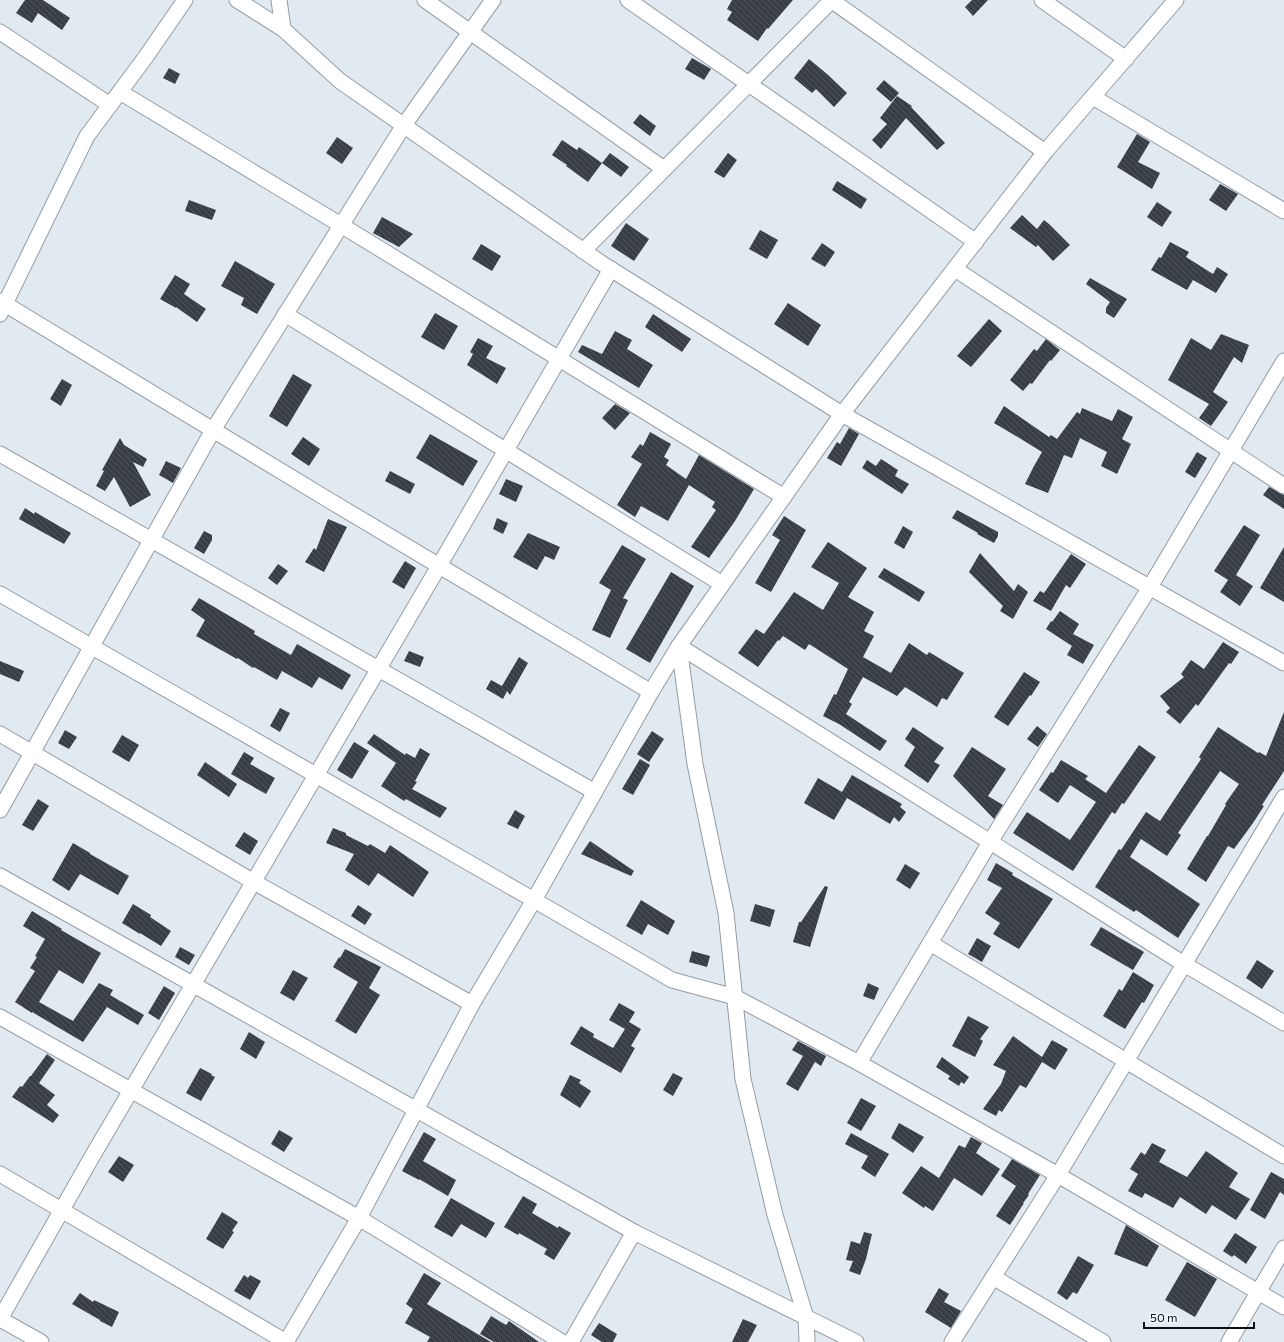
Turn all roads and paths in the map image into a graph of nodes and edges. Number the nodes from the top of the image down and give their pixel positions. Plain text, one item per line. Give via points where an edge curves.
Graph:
1 (185, 0) edge
2 (237, 0) edge
3 (279, 0) edge
4 (425, 0) edge
5 (493, 0) edge
6 (628, 0) edge
7 (832, 0) edge
8 (1042, 0) edge
9 (1176, 0) edge
10 (282, 29) junction
11 (0, 32) edge
12 (470, 32) junction
13 (1126, 59) junction
14 (748, 84) junction
15 (120, 92) junction
16 (1093, 97) junction
17 (110, 105) junction
18 (404, 125) junction
19 (1046, 152) junction
20 (664, 168) junction
21 (1284, 211) edge
22 (341, 226) junction
23 (976, 242) junction
24 (583, 251) junction
25 (611, 269) junction
26 (955, 269) junction
27 (2, 306) edge
28 (285, 314) junction
29 (559, 359) junction
30 (1284, 361) edge
31 (842, 414) junction
32 (213, 430) junction
33 (1231, 450) junction
34 (506, 451) junction
35 (0, 454) edge
36 (1284, 486) edge
37 (784, 496) junction
38 (151, 540) junction
39 (439, 566) junction
40 (722, 584) junction
41 (1150, 587) junction
42 (0, 594) edge
43 (679, 646) junction
44 (91, 647) junction
45 (1284, 663) edge
46 (378, 669) junction
47 (651, 692) junction
48 (0, 734) edge
49 (32, 753) junction
50 (316, 775) junction
51 (595, 792) junction
52 (1284, 797) edge
53 (0, 810) edge
54 (990, 842) junction
55 (0, 876) edge
56 (254, 882) junction
57 (534, 900) junction
58 (930, 943) junction
59 (1184, 964) junction
60 (193, 985) junction
61 (735, 997) junction
62 (472, 1004) junction
63 (0, 1017) edge
64 (1284, 1023) edge
65 (1126, 1061) junction
66 (859, 1063) junction
67 (131, 1091) junction
68 (417, 1110) junction
69 (1284, 1156) edge
70 (0, 1174) edge
71 (1058, 1175) junction
72 (62, 1210) junction
73 (359, 1218) junction
74 (634, 1232) junction
75 (1284, 1248) edge
76 (993, 1277) junction
77 (1258, 1292) junction
78 (1284, 1307) edge
79 (806, 1318) junction
80 (0, 1319) edge
81 (41, 1342) edge
82 (286, 1342) edge
83 (562, 1342) edge
84 (571, 1342) edge
85 (807, 1342) edge
86 (856, 1342) edge
87 (952, 1342) edge
88 (1103, 1342) edge
89 (1229, 1342) edge

1 - 15 street
2 - 10 street
3 - 10 street
4 - 12 street
5 - 12 street
6 - 14 street
7 - 14 street
7 - 19 street
8 - 13 street
9 - 13 street
10 - 18 street via 340,80
11 - 17 street
12 - 18 street
12 - 20 street
13 - 16 street
14 - 20 street
14 - 23 street
15 - 17 street
15 - 22 street
16 - 19 street
16 - 21 street
17 - 27 street via 88,136
18 - 22 street
18 - 24 street
19 - 23 street
20 - 24 street
22 - 28 street
22 - 29 street
23 - 26 street
24 - 25 street
25 - 29 street
25 - 31 street
26 - 31 street
26 - 33 street
27 - 32 street
28 - 32 street
28 - 34 street
29 - 34 street
29 - 37 street
30 - 33 street
31 - 37 street
31 - 41 street
32 - 38 street
32 - 39 street
33 - 36 street
33 - 41 street
34 - 39 street
34 - 40 street
35 - 38 street
37 - 40 street
38 - 44 street
38 - 46 street
39 - 46 street
39 - 47 street
40 - 43 street
41 - 45 street
41 - 54 street
42 - 44 street
43 - 47 street
43 - 54 street
43 - 61 street via 695,764 726,913
44 - 49 street
44 - 50 street
46 - 50 street
46 - 51 street
47 - 51 street
48 - 49 street
49 - 53 street
49 - 56 street
50 - 56 street
50 - 57 street
51 - 57 street
52 - 59 street
54 - 58 street
54 - 59 street
55 - 60 street
56 - 60 street
56 - 62 street
57 - 61 street via 672,980
57 - 62 street
58 - 65 street
58 - 66 street
59 - 64 street
59 - 65 street
60 - 67 street
60 - 68 street
61 - 66 street
61 - 79 street via 743,1079 775,1215
62 - 68 street
63 - 67 street
65 - 69 street
65 - 71 street
66 - 71 street
67 - 72 street
67 - 73 street
68 - 73 street
68 - 74 street
70 - 72 street
71 - 76 street
71 - 77 street
72 - 80 street
72 - 82 street
73 - 82 street
73 - 83 street
74 - 79 street
74 - 84 street
75 - 77 street
76 - 87 street
76 - 88 street
77 - 78 street
77 - 89 street
79 - 85 street
79 - 86 street
80 - 81 street

